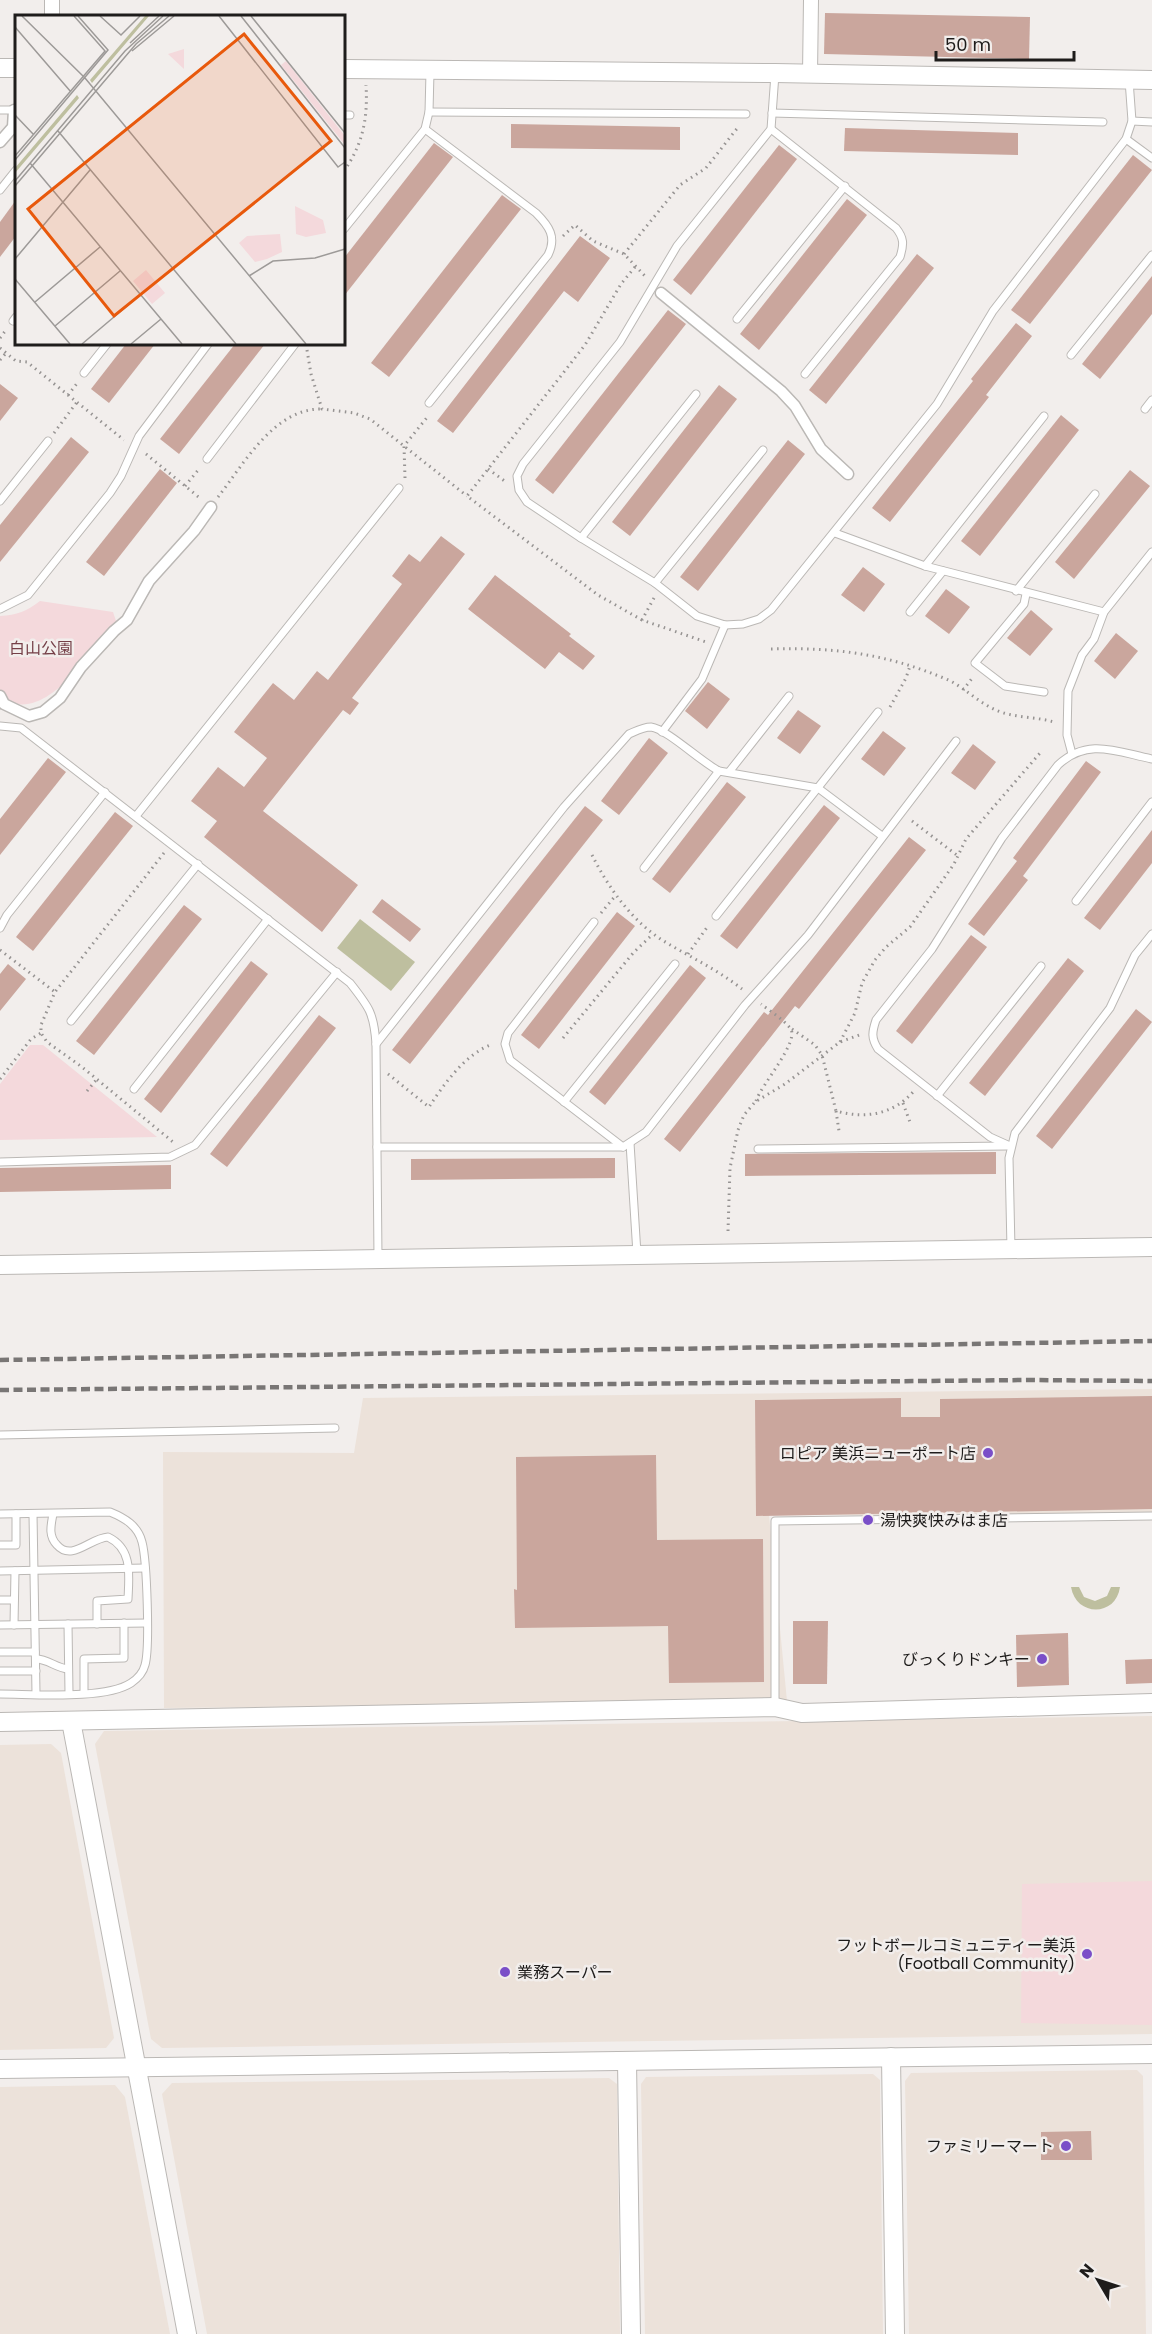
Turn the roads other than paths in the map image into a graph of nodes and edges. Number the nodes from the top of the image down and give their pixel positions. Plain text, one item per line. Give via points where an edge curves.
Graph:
1 (811, 0) edge
2 (345, 69) edge
3 (430, 69) junction
4 (775, 73) junction
5 (810, 74) junction
6 (1129, 80) junction
7 (1152, 80) edge
8 (0, 110) edge
9 (15, 110) edge
10 (429, 112) junction
11 (772, 113) junction
12 (745, 116) road end
13 (1132, 121) junction
14 (1103, 122) dead end
15 (1152, 122) edge
16 (425, 129) junction
17 (771, 129) junction
18 (1126, 139) junction
19 (0, 142) edge
20 (1152, 158) edge
21 (15, 171) edge
22 (845, 186) junction
23 (0, 190) edge
24 (345, 228) edge
25 (1152, 255) edge
26 (661, 292) dead end
27 (737, 319) dead end
28 (106, 345) edge
29 (207, 345) edge
30 (295, 345) edge
31 (1071, 355) dead end
32 (84, 373) dead end
33 (805, 374) dead end
34 (696, 394) dead end
35 (1152, 400) edge
36 (429, 403) road end
37 (1145, 409) dead end
38 (1044, 416) dead end
39 (48, 441) road end
40 (763, 450) dead end
41 (207, 459) road end
42 (848, 474) dead end
43 (399, 488) road end
44 (1095, 494) dead end
45 (0, 501) edge
46 (211, 507) road end
47 (835, 533) junction
48 (581, 538) junction
49 (1152, 552) edge
50 (925, 566) junction
51 (943, 571) junction
52 (655, 583) junction
53 (1016, 591) junction
54 (1026, 594) junction
55 (0, 609) edge
56 (909, 612) dead end
57 (1104, 612) junction
58 (725, 625) junction
59 (1044, 692) dead end
60 (0, 696) edge
61 (789, 696) dead end
62 (878, 712) road end
63 (0, 726) edge
64 (662, 732) junction
65 (956, 741) dead end
66 (1072, 754) junction
67 (1152, 759) edge
68 (719, 771) junction
69 (729, 772) junction
70 (818, 789) junction
71 (105, 792) junction
72 (1152, 802) edge
73 (136, 816) junction
74 (882, 836) junction
75 (198, 864) junction
76 (644, 868) dead end
77 (1076, 901) dead end
78 (716, 916) road end
79 (267, 919) junction
80 (594, 922) road end
81 (0, 928) edge
82 (1152, 934) edge
83 (675, 963) dead end
84 (1041, 966) dead end
85 (337, 972) junction
86 (71, 1021) dead end
87 (376, 1044) junction
88 (134, 1089) dead end
89 (937, 1096) junction
90 (564, 1101) junction
91 (627, 1145) junction
92 (1010, 1146) junction
93 (377, 1147) junction
94 (758, 1149) dead end
95 (0, 1162) edge
96 (1152, 1247) edge
97 (1011, 1249) junction
98 (637, 1254) junction
99 (378, 1258) junction
100 (0, 1264) edge
101 (335, 1428) dead end
102 (0, 1435) edge
103 (0, 1514) edge
104 (16, 1514) junction
105 (33, 1514) junction
106 (52, 1514) junction
107 (1152, 1516) edge
108 (0, 1545) edge
109 (129, 1568) junction
110 (145, 1568) junction
111 (34, 1570) junction
112 (0, 1571) edge
113 (15, 1571) junction
114 (0, 1600) edge
115 (14, 1600) junction
116 (124, 1623) junction
117 (147, 1623) junction
118 (68, 1624) junction
119 (97, 1624) junction
120 (0, 1625) edge
121 (14, 1625) junction
122 (35, 1625) junction
123 (0, 1652) edge
124 (35, 1655) junction
125 (68, 1669) junction
126 (0, 1671) edge
127 (36, 1671) junction
128 (69, 1693) junction
129 (84, 1693) junction
130 (0, 1694) edge
131 (36, 1694) junction
132 (1152, 1703) edge
133 (775, 1707) junction
134 (71, 1721) junction
135 (0, 1722) edge
136 (1152, 2054) edge
137 (891, 2057) junction
138 (627, 2061) junction
139 (136, 2067) junction
140 (0, 2069) edge
141 (187, 2334) edge
142 (631, 2334) edge
143 (895, 2334) edge

1 - 5 street
2 - 3 street
3 - 4 street
3 - 10 lane
4 - 5 street
4 - 11 lane
5 - 6 street
6 - 7 street
6 - 13 lane
8 - 9 lane
9 - 19 street via 13,127
10 - 12 lane
10 - 16 lane
11 - 14 lane
11 - 17 lane
13 - 15 lane
13 - 18 lane
16 - 24 lane
16 - 36 lane via 536,213 552,236 548,255
17 - 22 lane
17 - 48 lane via 677,246 620,342 517,476 519,490 527,502
18 - 20 lane
18 - 47 lane via 993,311 937,404
21 - 23 lane
22 - 27 lane
22 - 33 lane via 896,228 904,245 900,257
25 - 31 lane
26 - 42 street via 781,391 795,406 821,449
28 - 32 lane
29 - 55 lane via 139,436 110,493 28,596
30 - 41 lane
34 - 48 lane
35 - 37 lane
38 - 50 lane
39 - 45 lane
40 - 52 lane
43 - 73 lane
44 - 53 lane
46 - 60 street via 149,580 127,620 81,667 60,698 43,712 29,716 4,704
47 - 50 lane
47 - 58 lane via 771,610 751,621
48 - 52 lane
49 - 57 lane
50 - 51 lane
51 - 53 lane
51 - 56 lane
52 - 58 lane via 697,616
53 - 54 lane
54 - 57 lane
54 - 59 lane via 1024,604 975,663 1005,686
57 - 66 lane via 1068,690 1067,735
58 - 64 lane via 702,679
61 - 69 lane
62 - 70 lane
63 - 71 lane via 21,728
64 - 68 lane
64 - 87 lane via 653,727 629,734 564,807
65 - 74 lane
66 - 67 lane via 1097,747
66 - 89 lane via 1058,765 1002,838 932,949 876,1020 872,1032 878,1049
68 - 69 lane
68 - 76 lane
69 - 70 lane
70 - 74 lane
70 - 78 lane
71 - 73 lane
71 - 81 lane
72 - 77 lane
73 - 75 lane
74 - 91 lane via 808,935 745,1005 646,1132
75 - 79 lane
75 - 86 lane
79 - 85 lane
79 - 88 lane
80 - 90 lane via 508,1033 505,1044 510,1060
82 - 92 lane via 1135,955 1110,1008 1015,1133
83 - 90 lane
84 - 89 lane
85 - 87 lane via 350,982 371,1011
85 - 95 lane via 195,1145 170,1157
87 - 93 lane
89 - 92 lane via 990,1137
90 - 91 lane
91 - 93 lane
91 - 98 lane
92 - 94 lane
92 - 97 lane
93 - 99 lane
96 - 97 street
97 - 98 street
98 - 99 street
99 - 100 street
101 - 102 lane
103 - 104 lane
104 - 105 lane
104 - 108 lane via 16,1545
105 - 106 lane
105 - 111 lane
106 - 109 lane via 50,1530 58,1547 66,1552 76,1551 108,1537 120,1544
106 - 110 lane via 110,1512 123,1517 136,1528 142,1541
107 - 133 lane via 775,1521
109 - 110 lane
109 - 111 lane
109 - 119 lane via 128,1599 98,1600
110 - 117 lane
111 - 113 lane
111 - 122 lane
112 - 113 lane
113 - 115 lane
114 - 115 lane
115 - 121 lane
116 - 117 lane
116 - 119 lane
116 - 129 lane via 124,1658 84,1659
117 - 129 lane via 145,1665 138,1677 116,1690
118 - 119 lane
118 - 122 lane
118 - 125 lane
120 - 121 lane
121 - 122 lane
122 - 124 lane
123 - 124 lane
124 - 125 lane via 60,1669
124 - 127 lane
125 - 128 lane
126 - 127 lane
127 - 131 lane
128 - 129 lane
128 - 131 lane
130 - 131 lane
132 - 133 street via 802,1713
133 - 134 street
134 - 135 street
134 - 139 street
136 - 137 street
137 - 138 street
137 - 143 street
138 - 139 street
138 - 142 street
139 - 140 street
139 - 141 street

